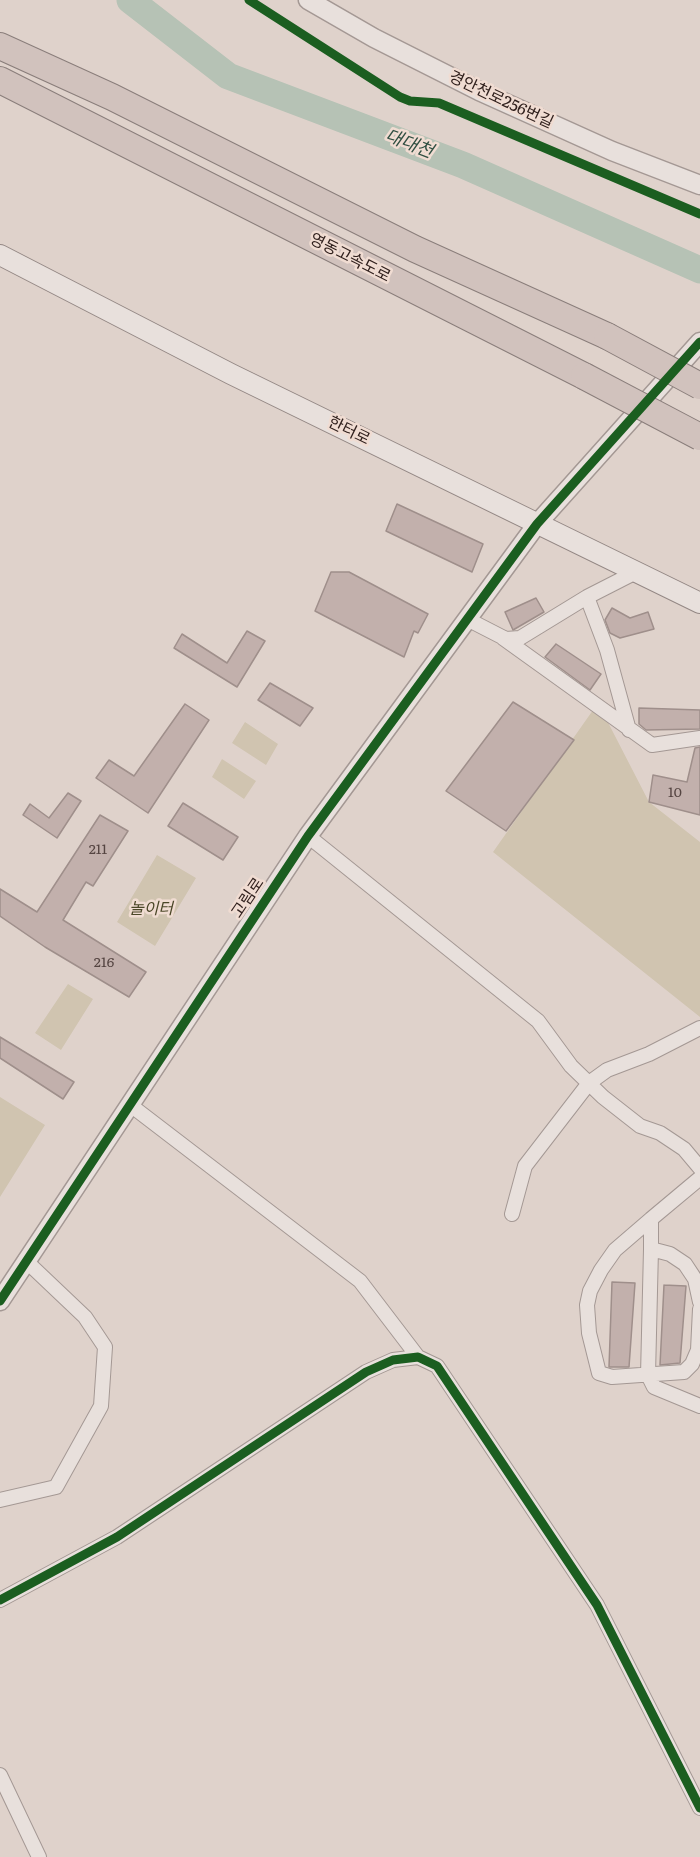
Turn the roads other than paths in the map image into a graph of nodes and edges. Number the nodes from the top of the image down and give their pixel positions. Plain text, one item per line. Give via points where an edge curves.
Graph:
1 (308, 0) edge
2 (0, 46) edge
3 (0, 80) edge
4 (700, 185) edge
5 (0, 255) edge
6 (700, 342) edge
7 (700, 386) edge
8 (700, 437) edge
9 (537, 524) junction
10 (636, 572) junction
11 (587, 597) junction
12 (700, 603) edge
13 (467, 619) junction
14 (503, 638) junction
15 (629, 729) junction
16 (700, 738) edge
17 (308, 836) junction
18 (700, 1028) edge
19 (589, 1083) junction
20 (129, 1104) junction
21 (700, 1168) edge
22 (700, 1178) edge
23 (512, 1214) dead end
24 (651, 1219) junction
25 (651, 1249) junction
26 (25, 1260) junction
27 (0, 1301) edge
28 (700, 1302) edge
29 (700, 1309) edge
30 (417, 1357) junction
31 (648, 1375) junction
32 (700, 1406) edge
33 (0, 1500) edge
34 (0, 1600) edge
35 (0, 1775) edge
36 (700, 1808) edge
37 (39, 1857) edge

1 - 4 street, 경안천로256번길 via 479,91 612,151
2 - 7 highway, bridge via 112,97 416,249 607,336
3 - 8 highway, 영동고속도로, bridge
5 - 9 main road, 한터로
6 - 9 street, 고림로
9 - 10 main road, 한터로
9 - 13 street, 고림로
10 - 11 street
10 - 12 main road, 한터로
11 - 14 street via 520,638
11 - 15 street
13 - 14 street
13 - 17 street, 고림로
14 - 15 street
15 - 16 street via 652,745
17 - 19 street via 538,1021 571,1066
17 - 20 street, 고림로
18 - 19 street via 607,1070
19 - 21 street via 640,1126 660,1133 684,1149
19 - 23 street via 525,1166
20 - 26 street, 고림로
20 - 30 street via 360,1281
22 - 24 street
24 - 25 street
24 - 31 street via 608,1260 588,1305 589,1333 599,1373 612,1377
25 - 28 street via 670,1254 685,1264
25 - 31 street
26 - 27 street, 고림로
26 - 33 street via 85,1317 105,1347 101,1406 56,1487
29 - 31 street via 698,1350 692,1364 684,1372
30 - 34 street via 393,1360 366,1372 117,1538
30 - 36 street via 437,1366 597,1605
31 - 32 street via 659,1390
35 - 37 street

